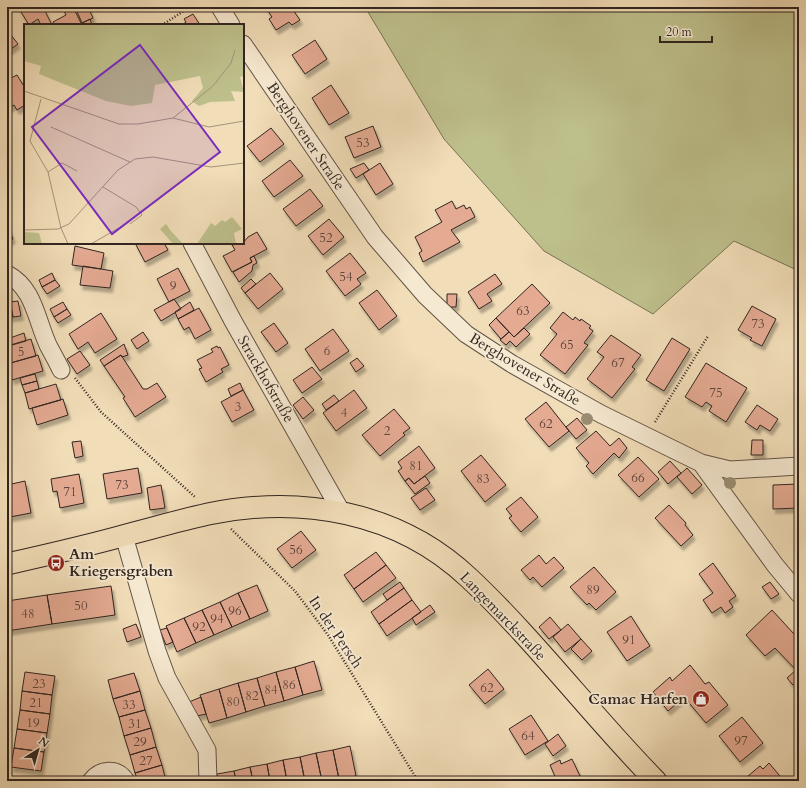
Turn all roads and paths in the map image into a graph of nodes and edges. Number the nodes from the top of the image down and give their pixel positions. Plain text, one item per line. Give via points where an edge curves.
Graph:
1 (190, 7) edge
2 (220, 7) edge
3 (164, 24) edge
4 (230, 24) edge
5 (244, 45) edge
6 (193, 244) edge
7 (7, 274) edge
8 (708, 336) dead end
9 (61, 370) joint
10 (646, 436) junction
11 (701, 463) junction
12 (799, 466) edge
13 (342, 513) junction
14 (212, 514) junction
15 (124, 536) junction
16 (7, 564) edge
17 (799, 594) edge
18 (91, 781) edge
19 (126, 781) edge
20 (208, 781) edge
21 (418, 781) edge
22 (656, 781) edge

1 - 3 path
2 - 4 street
5 - 10 street, Berghovener Straße via 375,236 425,295 466,334 512,364
6 - 13 street, Strackhofstraße via 233,321
7 - 9 street via 19,281 29,295 48,345
8 - 10 path
9 - 14 path, In der Persch via 72,375 102,412 187,488
10 - 11 street, Berghovener Straße
11 - 12 street via 730,470
11 - 17 street, Berghovener Straße via 775,566
13 - 14 main road, Langemarckstraße via 283,506
13 - 22 main road, Langemarckstraße via 375,520 403,532 468,576 503,611
14 - 15 main road, Langemarckstraße
14 - 21 path, In der Persch via 295,591 328,635
15 - 16 main road, Langemarckstraße
15 - 20 street via 167,678 207,750
18 - 19 street via 106,770 119,773

